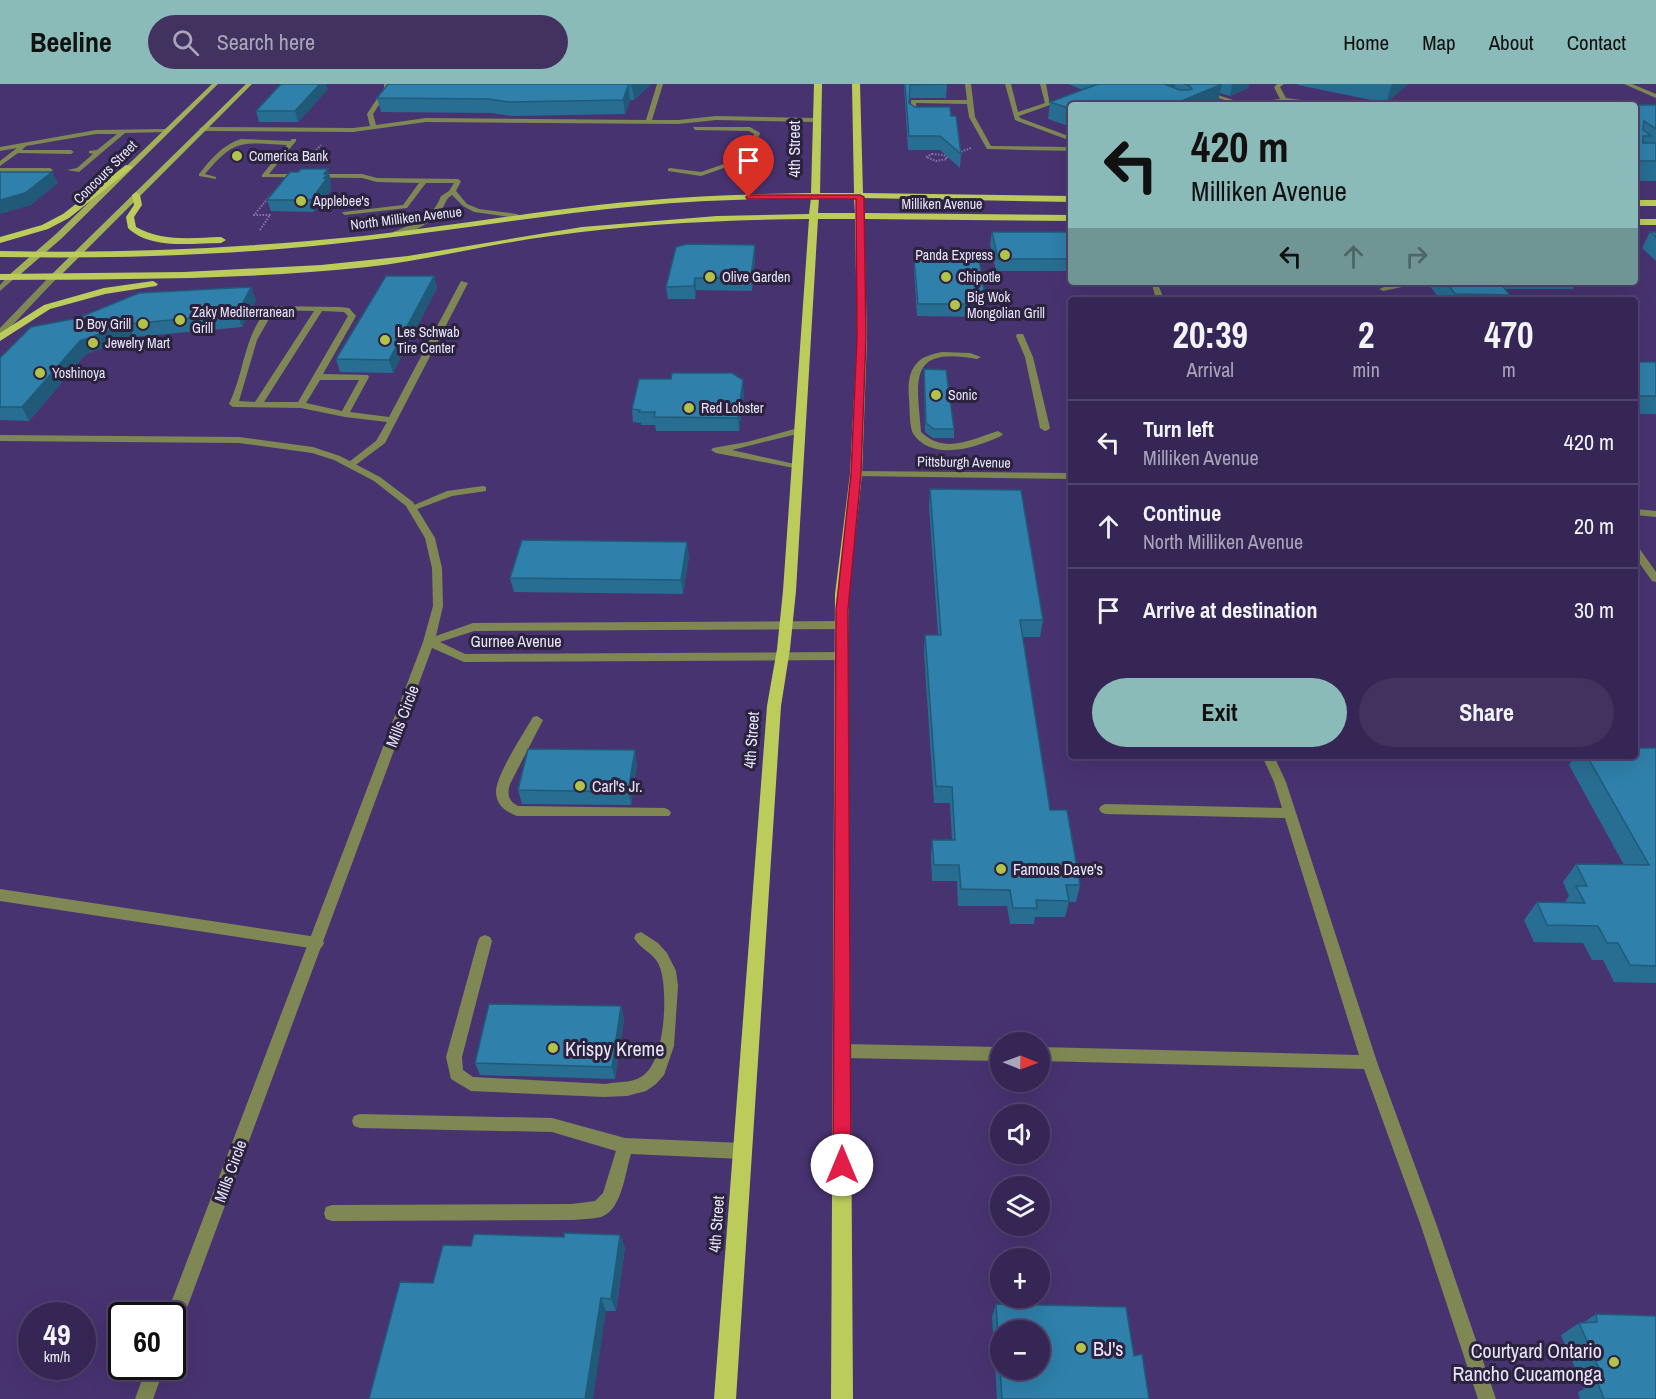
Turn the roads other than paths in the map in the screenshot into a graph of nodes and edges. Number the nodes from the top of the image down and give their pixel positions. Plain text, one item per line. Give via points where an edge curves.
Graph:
1 (215, 84) edge
2 (249, 84) edge
3 (387, 84) edge
4 (660, 84) edge
5 (818, 84) edge
6 (856, 84) edge
7 (968, 84) edge
8 (1008, 84) edge
9 (1043, 84) edge
10 (1281, 84) edge
11 (1627, 84) edge
12 (1197, 90) edge
13 (1656, 96) edge
14 (1284, 100) junction
15 (970, 102) junction
16 (1230, 102) edge
17 (1260, 102) edge
18 (1305, 102) edge
19 (1016, 115) junction
20 (926, 116) edge
21 (961, 117) dead end
22 (972, 117) junction
23 (815, 120) junction
24 (648, 122) junction
25 (373, 126) junction
26 (695, 128) dead end
27 (202, 129) junction
28 (302, 130) junction
29 (124, 131) junction
30 (165, 131) junction
31 (1068, 138) edge
32 (291, 143) junction
33 (24, 145) junction
34 (0, 149) edge
35 (1068, 149) edge
36 (16, 152) junction
37 (71, 152) dead end
38 (91, 152) dead end
39 (99, 152) junction
40 (0, 164) edge
41 (129, 167) junction
42 (0, 170) edge
43 (50, 170) edge
44 (70, 170) dead end
45 (670, 170) dead end
46 (214, 178) dead end
47 (424, 180) junction
48 (452, 192) junction
49 (136, 195) junction
50 (815, 197) junction
51 (860, 197) junction
52 (1068, 199) edge
53 (1638, 203) edge
54 (1656, 204) edge
55 (345, 213) dead end
56 (517, 216) junction
57 (813, 216) junction
58 (860, 216) junction
59 (1068, 218) edge
60 (1638, 222) edge
61 (1656, 222) edge
62 (396, 234) junction
63 (0, 240) edge
64 (287, 245) junction
65 (0, 254) edge
66 (38, 255) junction
67 (76, 255) junction
68 (181, 276) junction
69 (0, 277) edge
70 (12, 277) junction
71 (54, 277) junction
72 (464, 283) dead end
73 (1399, 285) edge
74 (1155, 286) dead end
75 (0, 289) edge
76 (1383, 289) dead end
77 (1159, 297) edge
78 (320, 308) junction
79 (0, 333) edge
80 (1020, 336) dead end
81 (0, 338) edge
82 (977, 357) dead end
83 (318, 377) junction
84 (258, 404) junction
85 (301, 405) junction
86 (345, 414) junction
87 (393, 420) junction
88 (1045, 428) dead end
89 (798, 431) junction
90 (998, 434) dead end
91 (0, 438) edge
92 (350, 465) junction
93 (796, 467) junction
94 (856, 474) junction
95 (1068, 476) edge
96 (483, 489) dead end
97 (412, 508) junction
98 (1638, 512) edge
99 (1656, 514) edge
100 (1638, 554) edge
101 (1656, 579) edge
102 (842, 625) junction
103 (787, 626) junction
104 (429, 642) junction
105 (784, 656) junction
106 (841, 656) junction
107 (537, 720) dead end
108 (1269, 759) edge
109 (1105, 809) dead end
110 (664, 813) dead end
111 (1289, 813) junction
112 (0, 894) edge
113 (641, 938) dead end
114 (485, 941) dead end
115 (316, 943) junction
116 (843, 1051) junction
117 (990, 1054) edge
118 (1050, 1054) edge
119 (1369, 1062) junction
120 (360, 1121) dead end
121 (625, 1146) junction
122 (742, 1151) junction
123 (332, 1213) dead end
124 (180, 1302) edge
125 (151, 1380) edge
126 (144, 1399) edge
127 (725, 1399) edge
128 (842, 1399) edge
129 (1487, 1399) edge

1 - 30 street, Concours Street
2 - 27 street
3 - 25 street via 369,114
4 - 24 street
5 - 23 main road, 4th Street
6 - 51 main road
7 - 15 street
8 - 19 street
9 - 19 street via 1048,104
10 - 14 street via 1276,87
11 - 13 street
12 - 16 street
14 - 17 street
14 - 18 street
15 - 20 street via 913,101 914,116
15 - 22 street
19 - 31 street via 1017,119
21 - 22 street
22 - 35 street via 989,148
23 - 24 street via 716,118
23 - 50 main road, 4th Street
24 - 25 street via 426,120
25 - 28 street
26 - 45 street via 750,129 757,133 753,154 701,174
27 - 28 street
27 - 49 street
28 - 32 street
29 - 30 street
29 - 33 street via 79,134
29 - 39 street
30 - 41 street, Concours Street
32 - 46 street via 250,139 233,142 201,175
32 - 47 street via 264,176
33 - 34 street
33 - 36 street
36 - 37 street
36 - 40 street
38 - 39 street
39 - 44 street via 79,170
41 - 63 main road via 66,216 45,227
41 - 66 street, Concours Street
42 - 43 street
47 - 48 street via 458,181
47 - 55 street via 405,207
48 - 56 street via 476,210
48 - 62 street via 442,197 437,215
49 - 64 main road via 138,205 130,217 132,228 141,234 159,239 247,239
49 - 67 street
50 - 51 main road, Milliken Avenue
50 - 56 main road, North Milliken Avenue via 678,200
50 - 57 main road, 4th Street
51 - 52 main road, Milliken Avenue
51 - 58 main road
53 - 54 main road
56 - 62 main road, North Milliken Avenue
57 - 58 main road, Milliken Avenue
57 - 68 main road via 607,226 368,264
57 - 89 main road, 4th Street
58 - 59 main road, Milliken Avenue
58 - 94 main road
60 - 61 main road
62 - 64 main road, North Milliken Avenue
64 - 67 main road, North Milliken Avenue
65 - 66 main road, North Milliken Avenue
66 - 67 main road, North Milliken Avenue
66 - 70 street, Concours Street
67 - 71 street
68 - 71 main road
68 - 81 main road via 47,307
69 - 70 main road
70 - 71 main road
70 - 75 street
71 - 79 street
72 - 87 street
73 - 76 street
74 - 77 street
78 - 83 street via 346,310 352,319
78 - 84 street
78 - 84 street via 272,308 258,326 233,404
80 - 88 street via 1029,357
82 - 90 street via 941,355 917,365 917,434 937,446 960,447
83 - 85 street
83 - 86 street via 365,377
84 - 85 street
85 - 86 street
86 - 87 street
87 - 92 street via 381,443
89 - 93 main road, 4th Street
89 - 93 street via 716,450
91 - 92 street, Mills Circle via 239,440 313,450
92 - 97 street, Mills Circle via 377,479
93 - 103 main road, 4th Street
94 - 95 street, Pittsburgh Avenue
94 - 102 main road
96 - 97 street via 450,493
97 - 104 street, Mills Circle via 430,538 437,568 438,606
98 - 99 street
100 - 101 street
102 - 103 street, Gurnee Avenue
102 - 106 main road
103 - 104 street, Gurnee Avenue via 472,627
103 - 105 main road, 4th Street
104 - 105 street, Gurnee Avenue via 465,658
104 - 115 street, Mills Circle
105 - 106 street, Gurnee Avenue
105 - 122 main road, 4th Street via 774,706
106 - 116 main road
107 - 110 street via 502,787 503,802 508,808
108 - 111 street
109 - 111 street
111 - 119 street
112 - 115 street
113 - 114 street via 662,956 672,982 667,1050 658,1071 645,1083 628,1090 471,1084 456,1074 454,1057
115 - 124 street, Mills Circle
116 - 117 street
116 - 128 main road
118 - 119 street
119 - 129 street
120 - 121 street via 552,1125
121 - 122 street
121 - 123 street via 610,1198 599,1209
122 - 127 main road, 4th Street
125 - 126 street

